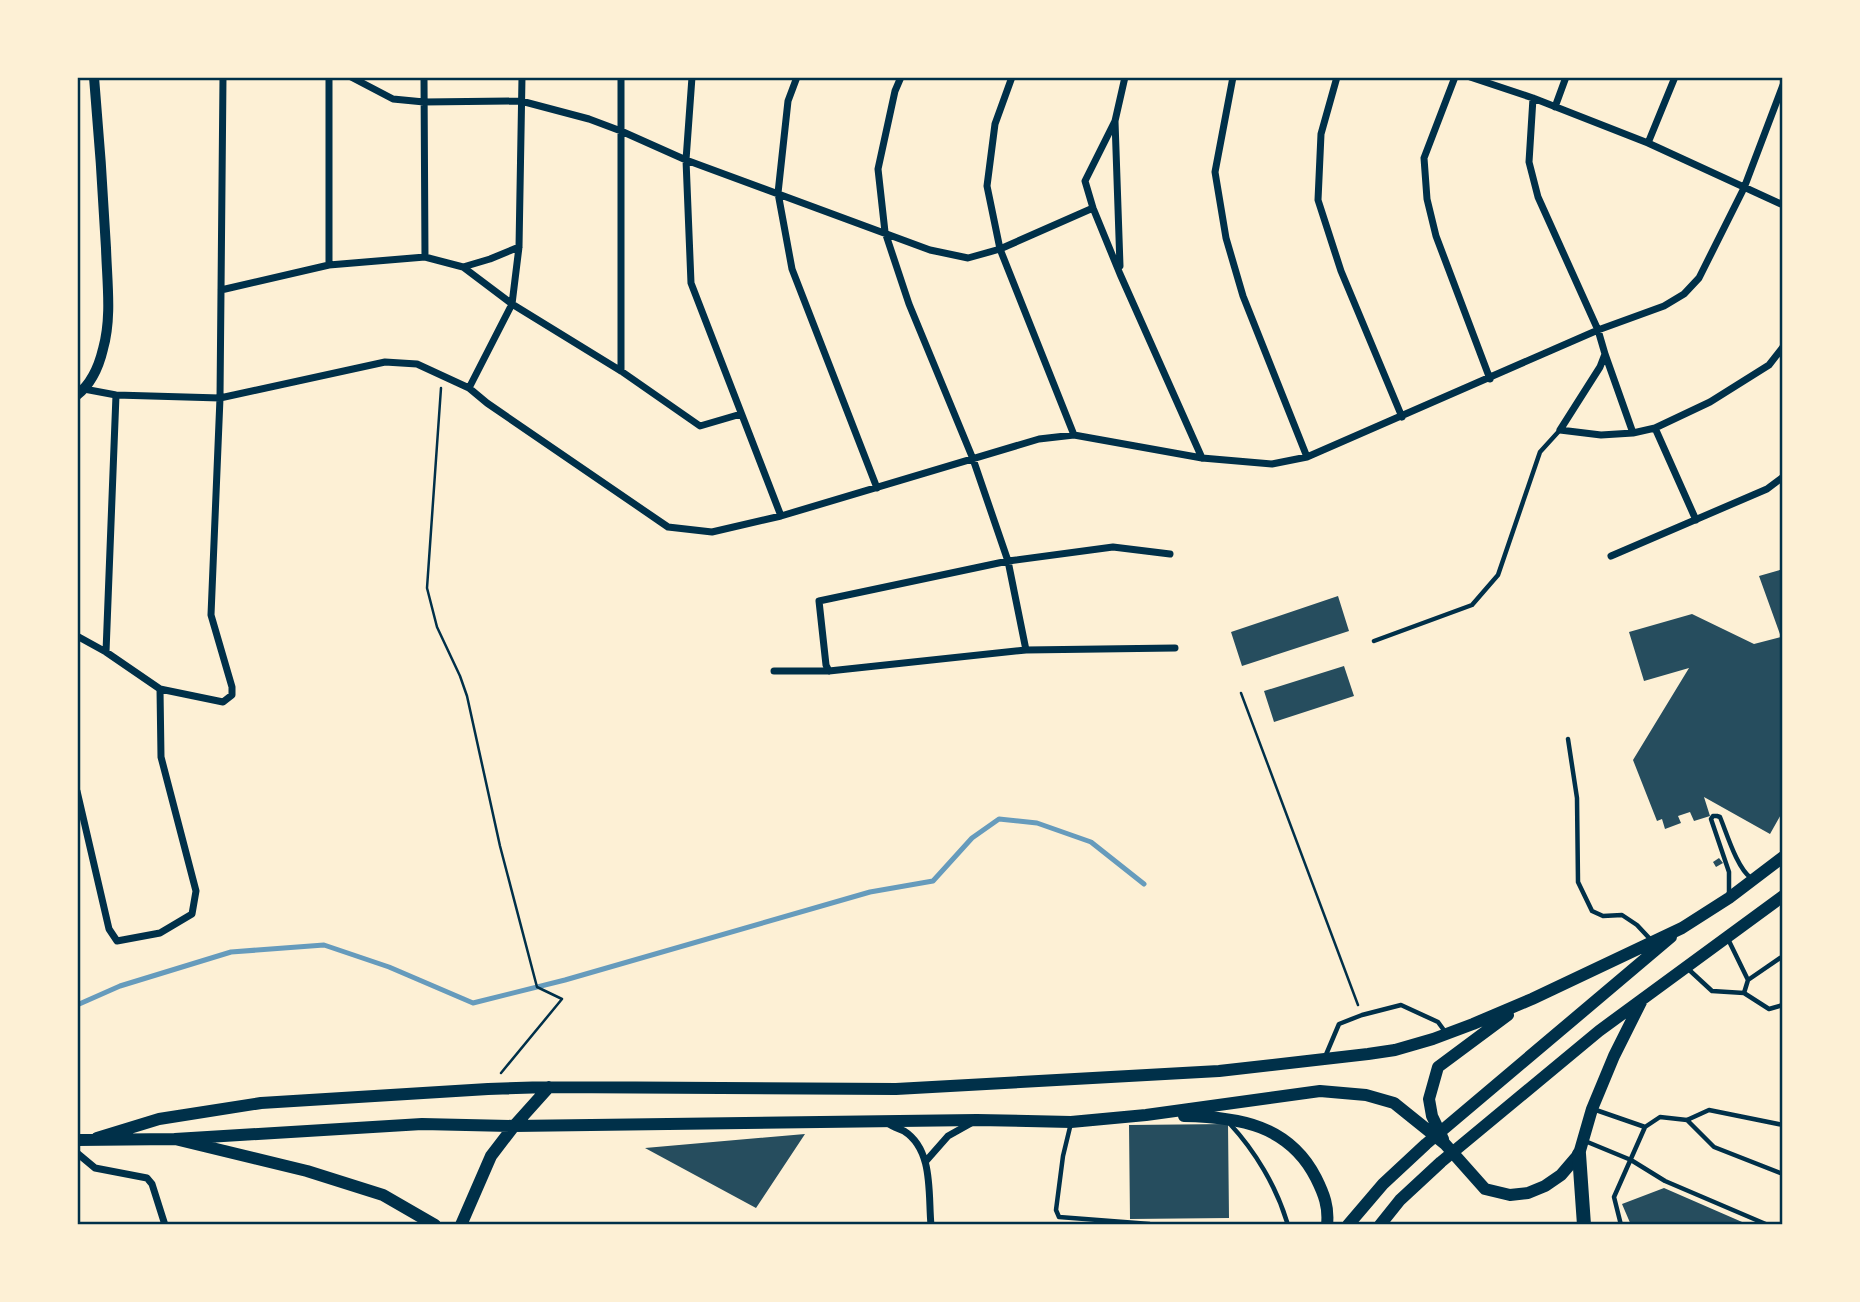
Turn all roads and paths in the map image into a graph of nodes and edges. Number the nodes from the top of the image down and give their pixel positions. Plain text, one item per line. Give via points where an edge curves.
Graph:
1 (94, 77) edge
2 (223, 77) edge
3 (329, 77) edge
4 (351, 77) edge
5 (424, 77) edge
6 (522, 77) edge
7 (621, 77) edge
8 (692, 77) edge
9 (797, 77) edge
10 (901, 77) edge
11 (1012, 77) edge
12 (1125, 77) edge
13 (1233, 77) edge
14 (1337, 77) edge
15 (1455, 77) edge
16 (1470, 77) edge
17 (1566, 77) edge
18 (1675, 77) edge
19 (1783, 85) edge
20 (1533, 97) junction
21 (521, 101) junction
22 (424, 102) junction
23 (1555, 107) junction
24 (1115, 121) junction
25 (621, 131) junction
26 (1648, 143) junction
27 (686, 160) junction
28 (1744, 188) junction
29 (778, 193) junction
30 (1783, 205) edge
31 (1093, 208) junction
32 (884, 232) junction
33 (519, 247) junction
34 (1000, 249) junction
35 (425, 257) junction
36 (329, 265) junction
37 (463, 267) junction
38 (1120, 274) junction
39 (221, 290) junction
40 (512, 304) junction
41 (1598, 330) junction
42 (1783, 347) edge
43 (1605, 354) junction
44 (621, 371) junction
45 (442, 374) junction
46 (1490, 379) junction
47 (469, 388) junction
48 (81, 392) edge
49 (116, 395) junction
50 (220, 398) junction
51 (741, 414) junction
52 (1402, 417) junction
53 (1656, 428) junction
54 (1560, 430) junction
55 (1633, 433) junction
56 (1074, 435) junction
57 (1307, 457) junction
58 (1202, 458) junction
59 (974, 459) junction
60 (1783, 477) edge
61 (877, 488) junction
62 (781, 516) junction
63 (1696, 520) junction
64 (1170, 554) dead end
65 (1611, 556) dead end
66 (1008, 561) junction
67 (77, 636) edge
68 (1374, 641) dead end
69 (1175, 648) dead end
70 (1026, 650) junction
71 (107, 652) junction
72 (827, 668) junction
73 (775, 671) dead end
74 (160, 689) junction
75 (1241, 693) dead end
76 (1569, 738) dead end
77 (77, 791) edge
78 (1783, 858) edge
79 (1755, 879) junction
80 (1783, 896) edge
81 (1729, 898) junction
82 (1727, 937) junction
83 (1655, 946) junction
84 (1783, 956) edge
85 (1686, 967) junction
86 (1748, 980) junction
87 (1744, 993) junction
88 (1532, 999) junction
89 (1642, 1000) junction
90 (1783, 1005) edge
91 (1362, 1015) junction
92 (1447, 1034) junction
93 (1324, 1060) junction
94 (549, 1087) junction
95 (488, 1089) junction
96 (1592, 1109) junction
97 (1146, 1115) junction
98 (1224, 1118) junction
99 (977, 1120) junction
100 (1687, 1120) junction
101 (1071, 1122) junction
102 (885, 1123) junction
103 (1783, 1125) edge
104 (514, 1126) junction
105 (1645, 1127) junction
106 (97, 1138) junction
107 (175, 1139) junction
108 (77, 1140) edge
109 (1445, 1144) junction
110 (1580, 1147) junction
111 (77, 1153) edge
112 (1631, 1160) junction
113 (926, 1161) junction
114 (1783, 1174) edge
115 (164, 1225) edge
116 (435, 1225) edge
117 (461, 1225) edge
118 (931, 1225) edge
119 (1210, 1225) edge
120 (1286, 1225) edge
121 (1327, 1225) edge
122 (1348, 1225) edge
123 (1380, 1225) edge
124 (1584, 1225) edge
125 (1621, 1225) edge
126 (1768, 1225) edge

1 - 48 street via 109,314 104,349
2 - 39 street
3 - 36 street
4 - 22 street via 393,99
5 - 22 street
6 - 21 street
7 - 25 street
8 - 27 street
9 - 29 street via 788,101
10 - 32 street via 878,169
11 - 34 street via 995,124 987,186
12 - 24 street
13 - 57 street via 1215,172 1226,238 1243,296
14 - 52 street via 1321,134 1318,200 1341,271
15 - 46 street via 1424,158 1427,199 1436,236
16 - 20 street
17 - 23 street
18 - 26 street
19 - 28 street
20 - 23 street
20 - 41 street via 1529,162 1538,197
21 - 22 street
21 - 25 street
21 - 33 street
22 - 35 street
23 - 26 street
24 - 31 street via 1084,181
24 - 38 street
25 - 27 street
25 - 44 street
26 - 28 street
27 - 29 street
27 - 51 street via 691,284
28 - 30 street
28 - 41 street via 1699,278 1684,294
29 - 32 street
29 - 61 street via 792,269
31 - 34 street
31 - 38 street
32 - 34 street via 930,250 968,258
32 - 59 street
33 - 37 street
33 - 40 street
34 - 56 street
35 - 36 street
35 - 37 street
36 - 39 street
37 - 40 street
38 - 58 street
39 - 50 street
40 - 44 street
40 - 47 street
41 - 43 street
41 - 46 street
42 - 53 street via 1769,365
43 - 54 street
43 - 55 street
44 - 51 street via 700,426
45 - 47 street
45 - 50 street via 417,364 385,362
45 - 95 path via 427,588 437,627 467,696 537,987 562,999
46 - 52 street
47 - 62 street via 668,527 712,532
48 - 49 street
49 - 50 street
49 - 71 street
50 - 74 street via 211,615 232,695 223,702
51 - 62 street
52 - 57 street
53 - 55 street
53 - 63 street
54 - 55 street
54 - 68 lane via 1540,452 1498,575 1472,605
56 - 58 street
56 - 59 street via 1039,439
57 - 58 street via 1272,464
59 - 61 street
59 - 66 street
60 - 63 street via 1767,489
61 - 62 street
63 - 65 street
64 - 66 street via 1113,547
66 - 70 street
66 - 72 street via 819,601
67 - 71 street
69 - 70 street
70 - 72 street
71 - 74 street
72 - 73 street
74 - 77 street via 161,757 196,891 192,914 160,933 117,941 108,929
75 - 91 path
76 - 83 lane via 1577,798 1578,882 1592,911 1603,916 1622,915
78 - 79 main road
79 - 81 main road
79 - 81 lane via 1742,867 1720,817 1713,816 1729,872
80 - 82 main road
81 - 83 main road
82 - 85 main road
82 - 86 lane
83 - 88 main road
83 - 122 main road via 1426,1144
84 - 86 lane
85 - 87 lane via 1712,991
85 - 89 main road
86 - 87 lane
87 - 90 lane via 1769,1009
88 - 92 main road
88 - 109 main road via 1438,1067 1429,1098
89 - 96 main road
89 - 123 main road via 1441,1162
91 - 92 lane via 1401,1005 1438,1021
91 - 93 lane via 1339,1024
92 - 93 main road via 1395,1050
93 - 94 main road via 1219,1071 896,1089
94 - 95 main road
94 - 104 main road
95 - 106 main road via 261,1103 159,1119
96 - 105 lane
96 - 110 main road
97 - 98 main road
97 - 101 main road
97 - 109 main road via 1320,1091 1366,1095 1394,1103
98 - 120 lane via 1279,1197
98 - 121 main road via 1266,1129 1307,1160 1327,1203
99 - 101 main road
99 - 102 main road
99 - 113 street via 948,1136
100 - 103 lane via 1709,1110
100 - 105 lane via 1660,1117
100 - 114 lane via 1714,1147
101 - 119 lane via 1056,1210 1059,1217
102 - 104 main road
102 - 113 street via 906,1132
104 - 107 main road via 422,1124
104 - 117 main road via 491,1156
105 - 112 lane
106 - 107 main road
106 - 108 main road
107 - 116 main road via 383,1195
109 - 110 main road via 1485,1189 1510,1195 1545,1186 1561,1175
110 - 112 lane
110 - 124 highway
111 - 115 street via 95,1168 147,1178
112 - 125 lane via 1614,1197
112 - 126 lane via 1665,1181
113 - 118 street

